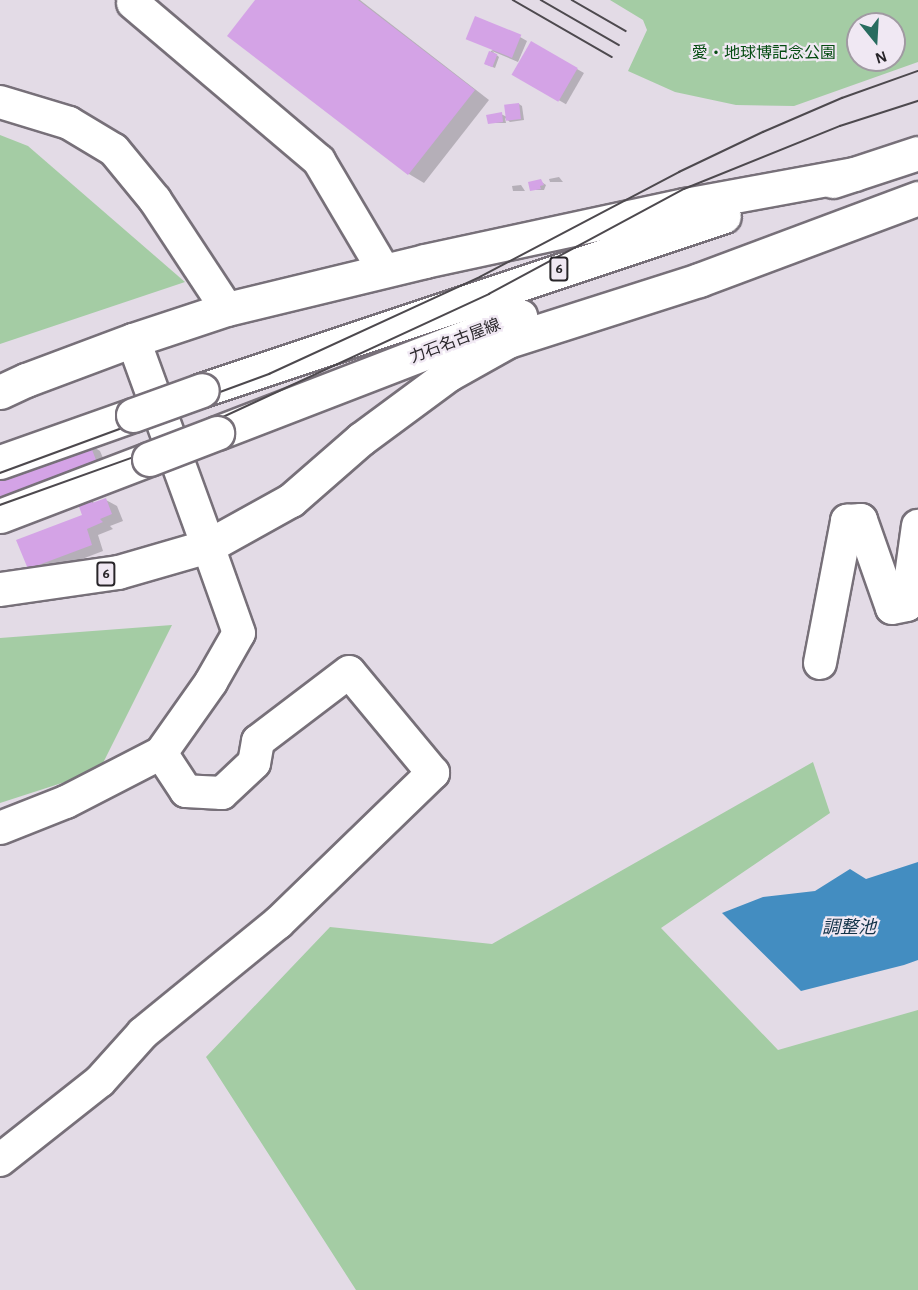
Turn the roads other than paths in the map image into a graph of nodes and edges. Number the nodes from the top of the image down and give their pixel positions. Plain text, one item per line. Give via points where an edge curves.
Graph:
1 (133, 3) dead end
2 (0, 102) edge
3 (918, 153) edge
4 (854, 174) junction
5 (918, 186) edge
6 (918, 198) edge
7 (384, 270) junction
8 (227, 309) junction
9 (133, 340) junction
10 (0, 392) edge
11 (0, 462) edge
12 (0, 516) edge
13 (918, 526) edge
14 (208, 546) junction
15 (0, 589) edge
16 (820, 663) dead end
17 (161, 753) junction
18 (0, 828) edge
19 (0, 1160) edge

1 - 7 lane via 319,161
2 - 8 lane via 69,123 114,150 155,200
3 - 4 main road, 力石名古屋線 / 6
4 - 7 main road, 6
4 - 11 main road, 力石名古屋線 / 6, bridge via 534,277
5 - 12 main road, 力石名古屋線 / 6, bridge via 497,324
6 - 14 main road, 6 via 699,280 508,341 440,380 361,439 291,500
7 - 8 main road, 6
8 - 9 main road, 6
9 - 10 main road, 6
9 - 14 main road
13 - 16 lane via 908,605 892,608 861,520 848,520
14 - 15 main road, 6 via 118,572
14 - 17 lane via 239,633 211,682
17 - 18 lane via 66,802
17 - 19 lane via 186,791 222,793 255,763 258,741 349,672 433,773 278,923 143,1033 100,1081

